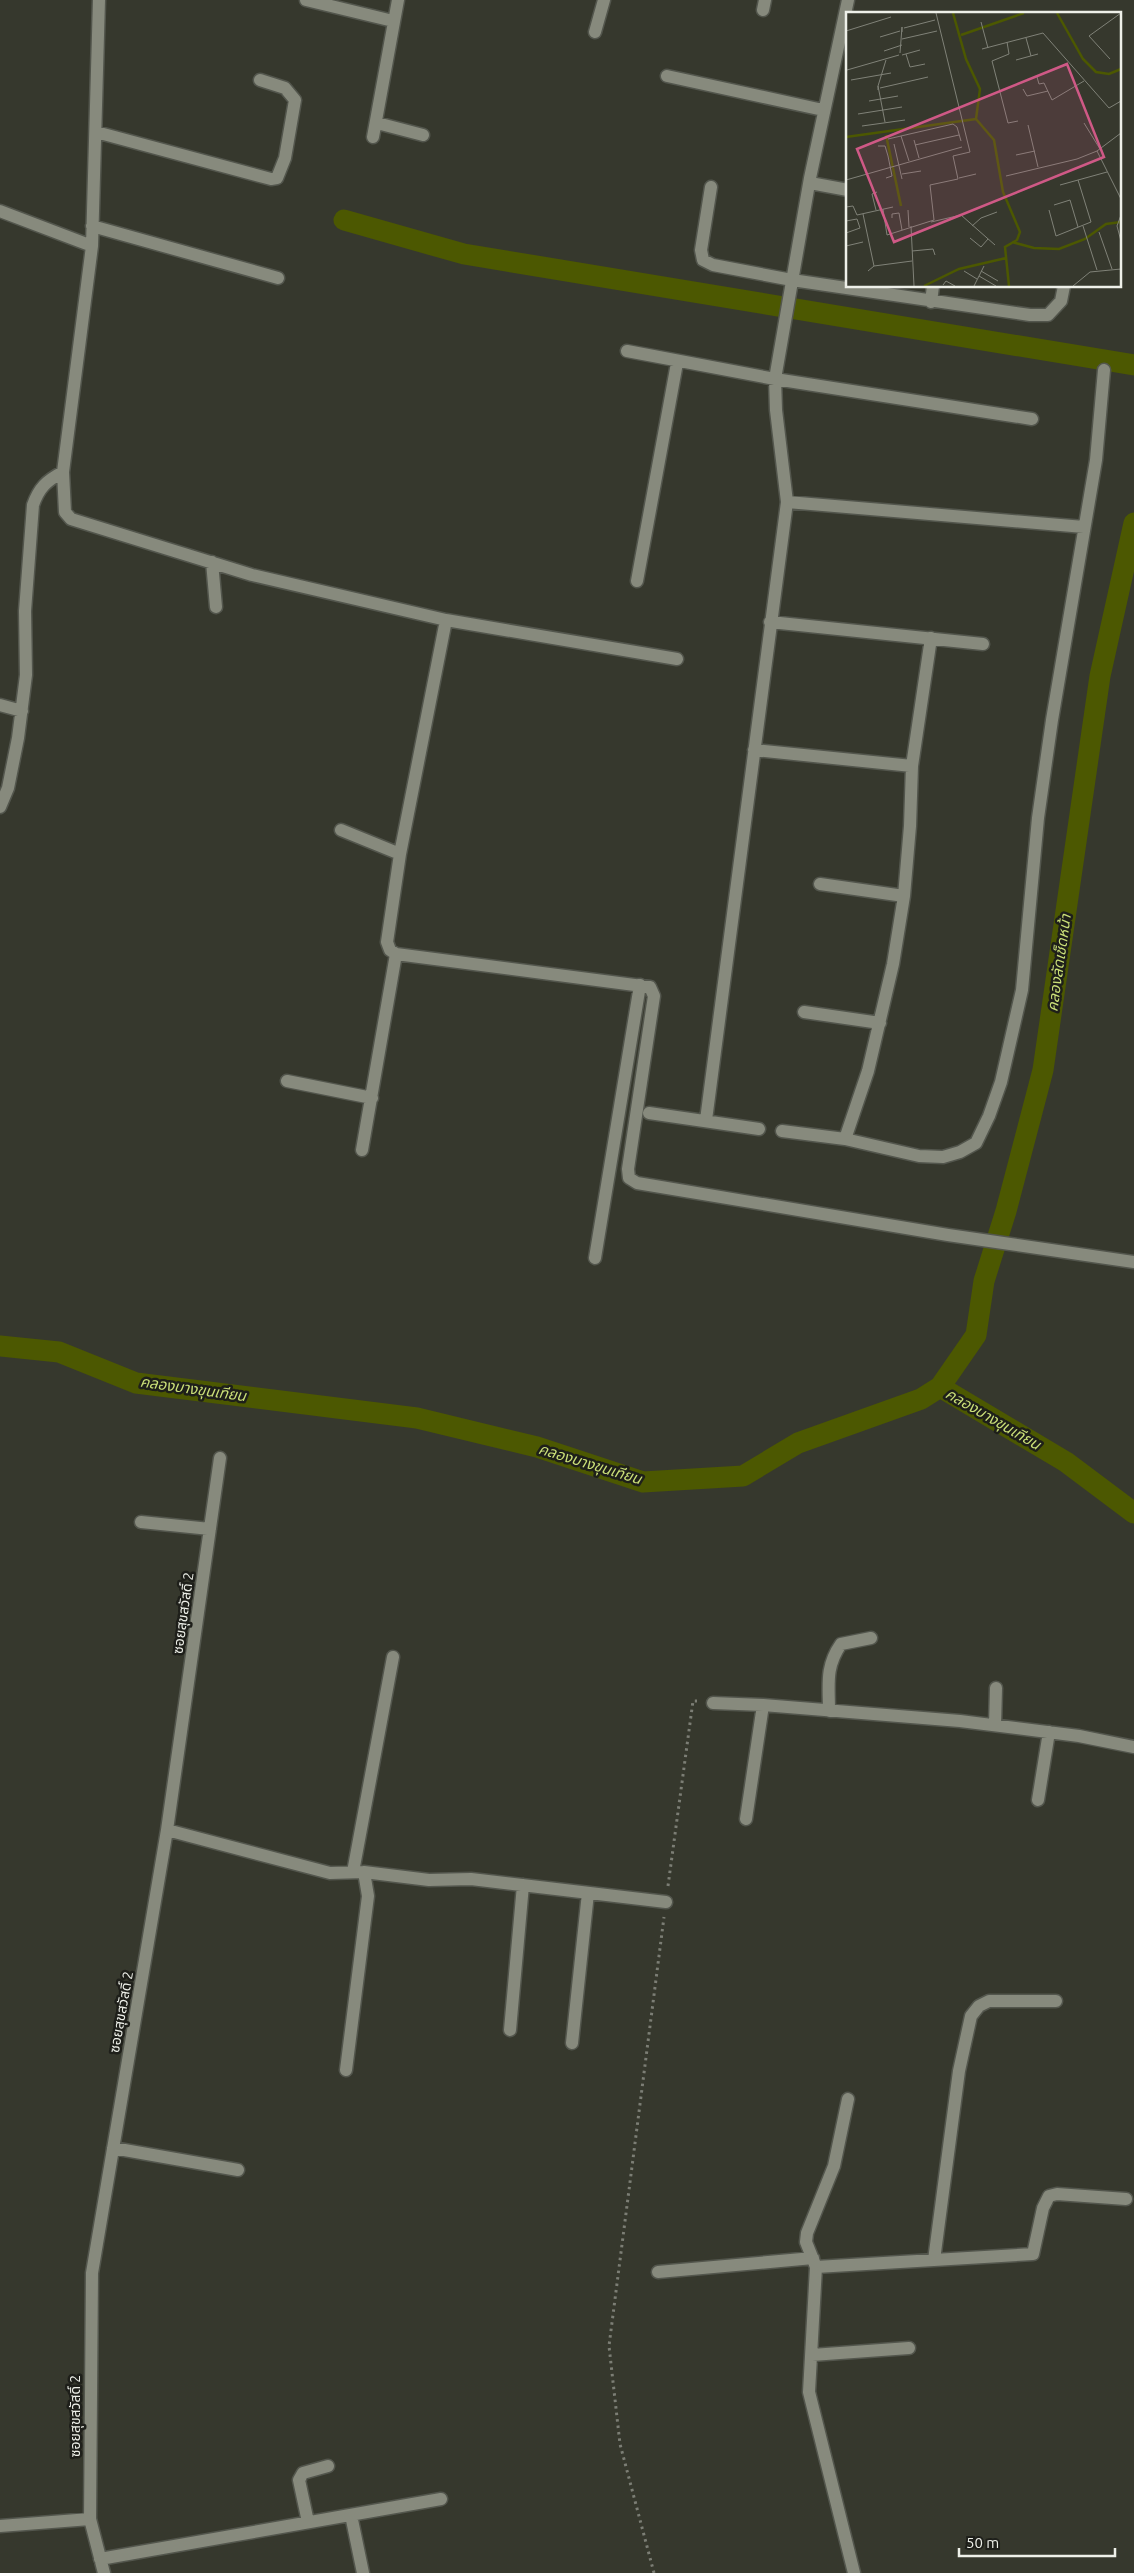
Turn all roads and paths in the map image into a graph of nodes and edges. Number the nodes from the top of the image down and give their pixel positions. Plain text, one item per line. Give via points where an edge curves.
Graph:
1 (99, 0) edge
2 (306, 0) edge
3 (398, 0) edge
4 (604, 0) edge
5 (393, 21) junction
6 (845, 26) edge
7 (595, 32) dead end
8 (667, 76) dead end
9 (260, 80) dead end
10 (823, 110) junction
11 (377, 123) junction
12 (96, 132) junction
13 (423, 135) dead end
14 (373, 137) dead end
15 (810, 184) junction
16 (711, 187) dead end
17 (846, 190) edge
18 (0, 211) edge
19 (92, 226) junction
20 (92, 246) junction
21 (278, 278) dead end
22 (792, 280) junction
23 (933, 288) edge
24 (1064, 288) edge
25 (931, 302) junction
26 (627, 351) dead end
27 (677, 363) junction
28 (1104, 370) dead end
29 (775, 379) junction
30 (1032, 418) dead end
31 (63, 472) junction
32 (787, 502) junction
33 (1084, 527) junction
34 (212, 562) junction
35 (637, 582) dead end
36 (216, 607) dead end
37 (446, 620) junction
38 (770, 622) junction
39 (931, 638) junction
40 (983, 644) dead end
41 (677, 660) dead end
42 (0, 705) edge
43 (22, 711) junction
44 (754, 750) junction
45 (912, 766) junction
46 (0, 808) edge
47 (341, 830) dead end
48 (400, 854) junction
49 (820, 884) dead end
50 (904, 896) junction
51 (396, 954) junction
52 (640, 985) junction
53 (804, 1012) dead end
54 (880, 1023) junction
55 (287, 1081) dead end
56 (372, 1098) junction
57 (649, 1113) dead end
58 (706, 1120) junction
59 (759, 1129) dead end
60 (782, 1131) dead end
61 (845, 1139) junction
62 (362, 1150) dead end
63 (594, 1258) dead end
64 (1134, 1262) edge
65 (220, 1458) dead end
66 (141, 1522) dead end
67 (210, 1529) junction
68 (871, 1638) dead end
69 (393, 1656) dead end
70 (996, 1688) dead end
71 (713, 1703) joint
72 (763, 1705) junction
73 (829, 1711) junction
74 (995, 1725) junction
75 (1049, 1732) junction
76 (1134, 1747) edge
77 (1038, 1800) dead end
78 (746, 1819) dead end
79 (168, 1830) junction
80 (359, 1872) junction
81 (523, 1885) junction
82 (588, 1893) junction
83 (666, 1902) junction
84 (1056, 2001) dead end
85 (510, 2030) dead end
86 (572, 2043) dead end
87 (346, 2070) dead end
88 (848, 2099) dead end
89 (113, 2148) junction
90 (238, 2170) dead end
91 (1126, 2198) dead end
92 (934, 2260) junction
93 (814, 2262) junction
94 (658, 2272) dead end
95 (909, 2348) dead end
96 (812, 2355) junction
97 (328, 2466) dead end
98 (441, 2499) dead end
99 (351, 2514) junction
100 (90, 2519) junction
101 (308, 2522) junction
102 (0, 2526) edge
103 (100, 2559) junction
104 (104, 2573) edge
105 (363, 2573) edge
106 (654, 2573) edge
107 (854, 2573) edge

1 - 12 street
2 - 5 street
3 - 5 street
4 - 7 street
5 - 11 street
6 - 10 street
8 - 10 street
9 - 12 street via 285,88 295,100 285,158 277,178 270,179
10 - 15 street
11 - 13 street
11 - 14 street
12 - 19 street
15 - 17 street
15 - 22 street
16 - 22 street via 701,250 703,260
18 - 20 street
19 - 20 street
19 - 21 street
20 - 31 street
22 - 25 street
22 - 29 street
23 - 25 street
24 - 25 street via 1062,301 1048,315 1030,316
26 - 27 street
27 - 29 street
27 - 35 street
28 - 33 street via 1096,460
29 - 30 street
29 - 32 street
31 - 34 street via 65,512 71,518
31 - 43 street via 38,490 33,505
32 - 33 street
32 - 38 street
33 - 61 street via 1038,818 1022,990 1001,1082 989,1116 976,1143 943,1157 919,1156
34 - 36 street
34 - 37 street
37 - 41 street
37 - 48 street
38 - 39 street
38 - 44 street
39 - 40 street
39 - 45 street
42 - 43 street
43 - 46 street via 8,788
44 - 45 street
44 - 58 street
45 - 50 street
47 - 48 street
48 - 51 street via 386,942
49 - 50 street
50 - 54 street
51 - 52 street
51 - 56 street
52 - 63 street
52 - 64 street via 650,987 654,996 629,1178 637,1182 948,1235
53 - 54 street
54 - 61 street
55 - 56 street
56 - 62 street
57 - 58 street
58 - 59 street
60 - 61 street
65 - 67 street, ซอยสุขสวัสดิ์ 2
66 - 67 street
67 - 79 street, ซอยสุขสวัสดิ์ 2
68 - 73 street via 841,1644 832,1657 828,1668
69 - 80 street
70 - 74 street
71 - 72 street
71 - 83 path via 693,1701
72 - 73 street
72 - 78 street
73 - 74 street
74 - 75 street
75 - 76 street
75 - 77 street
79 - 80 street via 330,1873
79 - 89 street, ซอยสุขสวัสดิ์ 2
80 - 81 street
80 - 87 street via 368,1896
81 - 82 street
81 - 85 street
82 - 83 street
82 - 86 street
83 - 106 path via 609,2346 620,2444
84 - 92 street via 989,2001 979,2006 971,2016 959,2071
88 - 93 street via 834,2166 806,2233
89 - 90 street
89 - 100 street, ซอยสุขสวัสดิ์ 2 via 92,2273
91 - 92 street via 1053,2194 1045,2200 1034,2254
92 - 93 street
93 - 94 street
93 - 96 street
95 - 96 street
96 - 107 street via 809,2392
97 - 101 street via 303,2473 299,2480
98 - 99 street
99 - 101 street
99 - 105 street
100 - 102 street
100 - 103 street, ซอยสุขสวัสดิ์ 2
101 - 103 street
103 - 104 street, ซอยสุขสวัสดิ์ 2

